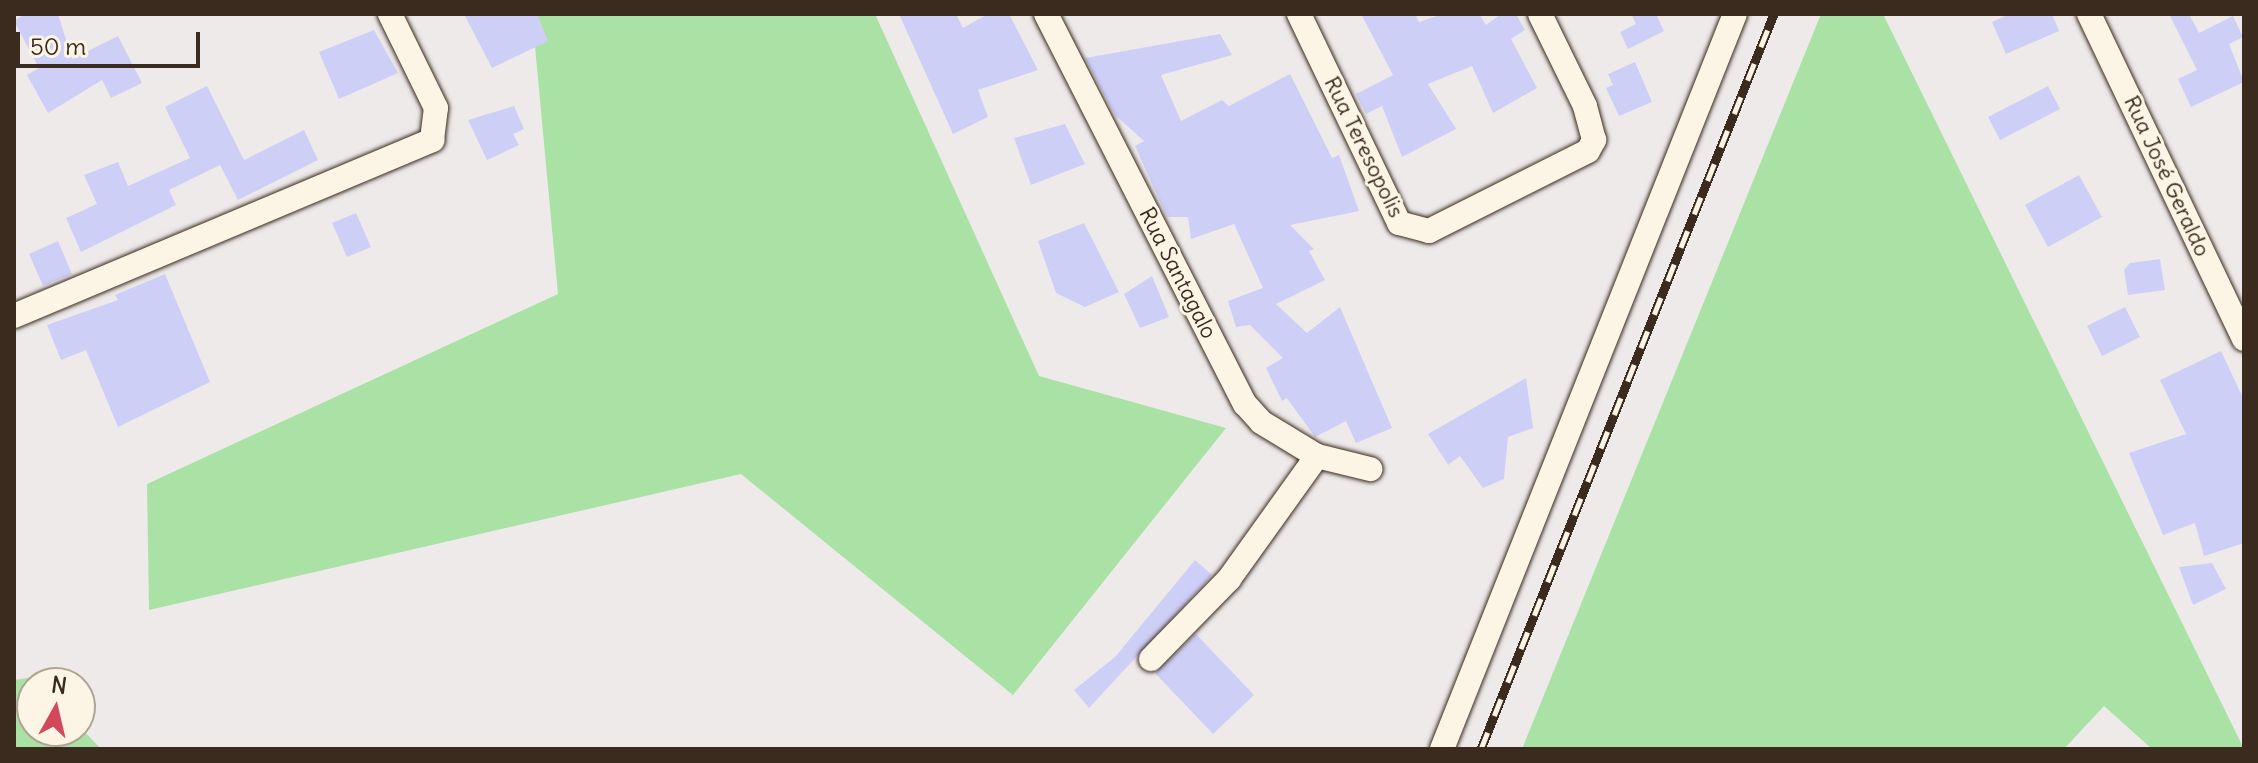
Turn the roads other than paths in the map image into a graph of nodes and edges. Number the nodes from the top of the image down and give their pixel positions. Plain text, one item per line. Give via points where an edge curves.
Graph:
1 (390, 14) edge
2 (1046, 14) edge
3 (1299, 14) edge
4 (1540, 14) edge
5 (1735, 14) edge
6 (2089, 14) edge
7 (14, 316) edge
8 (2244, 339) edge
9 (1317, 456) junction
10 (1370, 469) dead end
11 (1151, 659) dead end
12 (1442, 749) edge

1 - 7 street via 436,108 432,140
2 - 9 street, Rua Santagalo via 1245,404 1261,422
3 - 4 street, Rua Teresopolis via 1399,223 1410,231 1449,223 1588,151 1594,129
5 - 12 street
6 - 8 street, Rua José Geraldo
9 - 10 street, Rua Santagalo
9 - 11 street via 1229,579

